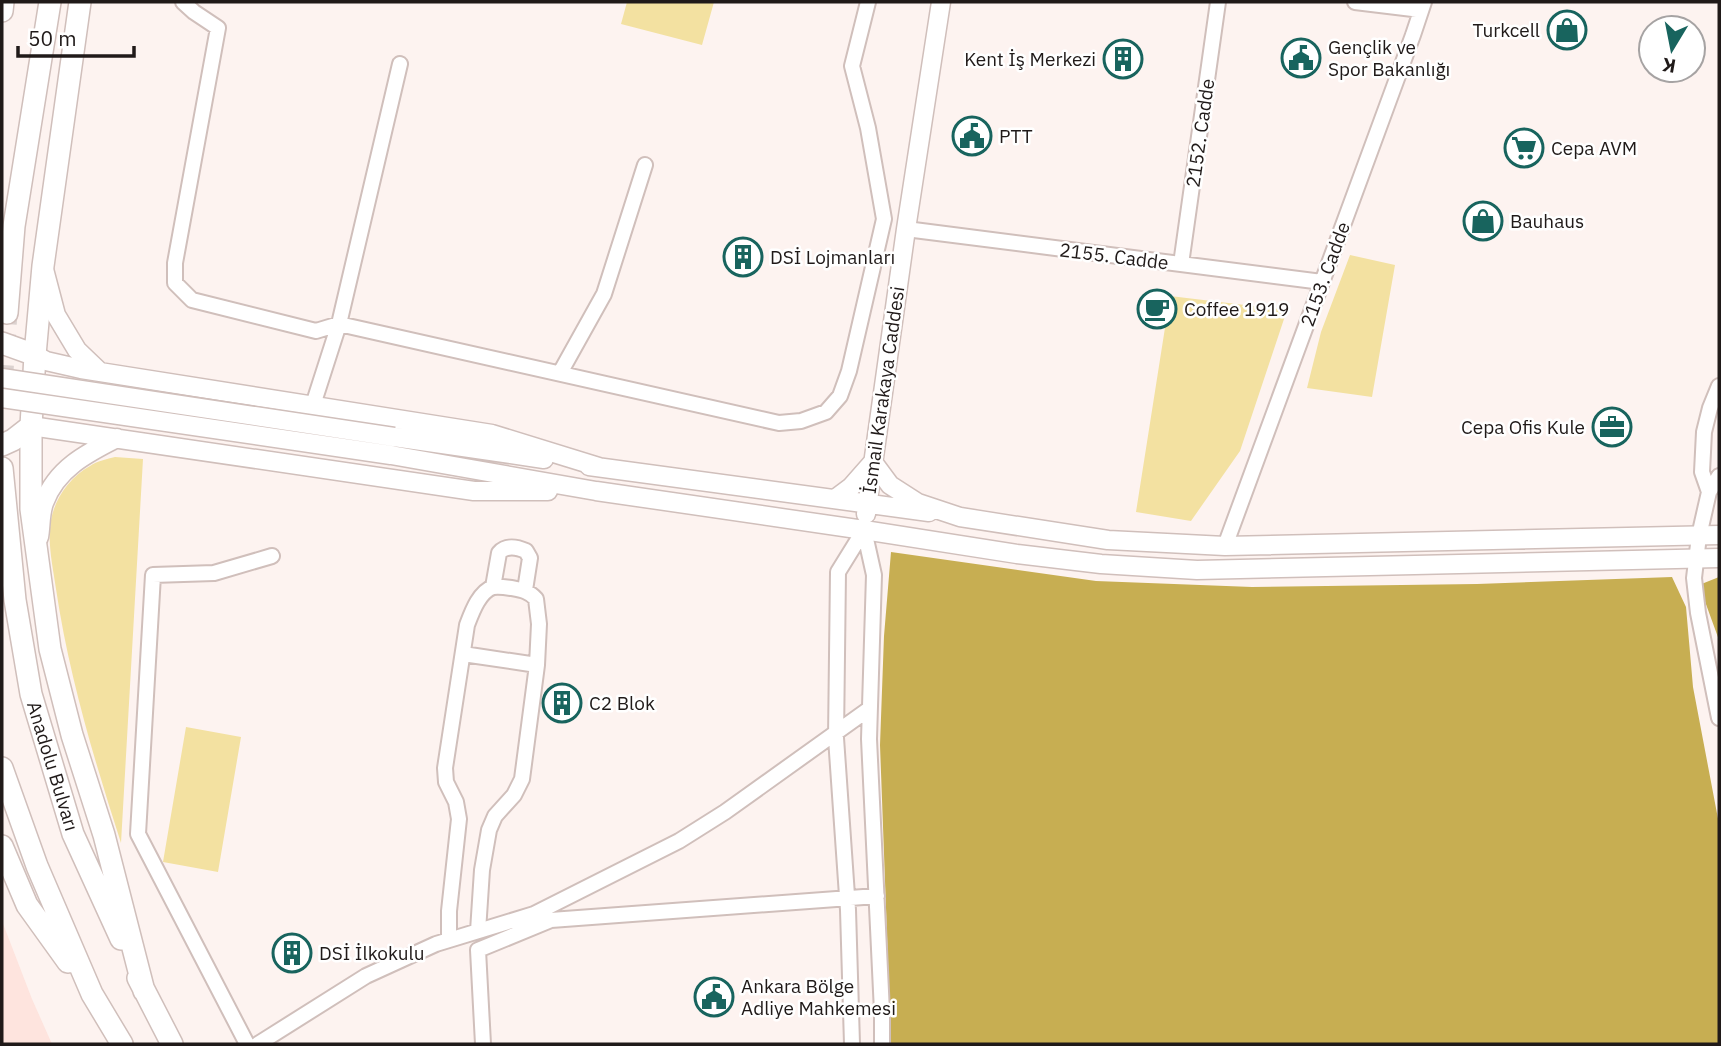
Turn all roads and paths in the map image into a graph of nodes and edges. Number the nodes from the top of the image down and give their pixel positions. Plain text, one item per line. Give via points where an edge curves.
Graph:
1 (4, 2) edge
2 (50, 2) edge
3 (80, 2) edge
4 (183, 2) edge
5 (868, 2) edge
6 (941, 2) edge
7 (1218, 2) edge
8 (1355, 2) edge
9 (1422, 6) edge
10 (2, 11) edge
11 (400, 64) dead end
12 (645, 165) dead end
13 (906, 229) junction
14 (1181, 264) junction
15 (43, 266) junction
16 (1322, 282) junction
17 (7, 313) dead end
18 (339, 324) junction
19 (2, 343) edge
20 (34, 355) junction
21 (100, 372) junction
22 (560, 373) junction
23 (2, 378) edge
24 (1719, 386) edge
25 (2, 398) edge
26 (313, 405) junction
27 (31, 426) junction
28 (117, 438) junction
29 (2, 446) edge
30 (392, 446) junction
31 (873, 462) junction
32 (599, 467) junction
33 (2, 468) edge
34 (1719, 476) edge
35 (596, 491) junction
36 (1709, 492) junction
37 (835, 499) junction
38 (867, 503) junction
39 (960, 517) junction
40 (864, 530) junction
41 (1719, 535) edge
42 (1699, 536) junction
43 (1225, 546) junction
44 (37, 554) junction
45 (272, 556) dead end
46 (1719, 558) edge
47 (1696, 559) junction
48 (494, 587) junction
49 (525, 590) junction
50 (463, 654) junction
51 (537, 665) junction
52 (869, 709) junction
53 (1719, 718) edge
54 (836, 732) junction
55 (2, 768) edge
56 (2, 846) edge
57 (877, 896) junction
58 (848, 898) junction
59 (478, 931) junction
60 (449, 940) junction
61 (144, 991) junction
62 (92, 994) junction
63 (122, 1044) edge
64 (172, 1044) edge
65 (247, 1044) edge
66 (258, 1044) edge
67 (484, 1044) edge
68 (852, 1044) edge
69 (882, 1044) edge

1 - 10 main road
2 - 17 main road via 14,226
3 - 15 main road
4 - 18 street via 218,29 175,284 192,300 316,331
5 - 22 street via 852,66 884,219 841,396 826,412 779,423
6 - 13 street, İsmail Karakaya Caddesi
7 - 14 street, 2152. Cadde
8 - 9 street
9 - 16 street, 2153. Cadde
11 - 18 street
12 - 22 street via 604,294
13 - 14 street, 2155. Cadde
13 - 31 street, İsmail Karakaya Caddesi
14 - 16 street, 2155. Cadde
15 - 20 main road
15 - 21 street via 57,315 77,350
16 - 43 street, 2153. Cadde
18 - 22 street
18 - 26 street
19 - 20 main road
20 - 21 street
20 - 27 main road
21 - 26 street
23 - 30 street, bridge
24 - 36 street via 1704,432 1702,472
25 - 30 street, bridge
26 - 32 street via 492,433
27 - 28 street
27 - 29 main road
27 - 44 main road via 31,509
28 - 35 street via 474,491
28 - 44 street via 71,464 53,483 43,505
30 - 32 street
30 - 35 street
31 - 37 street
31 - 38 street, İsmail Karakaya Caddesi
31 - 39 street via 890,485 918,503
32 - 37 street
33 - 61 main road, Anadolu Bulvarı via 15,600 31,694 73,834
34 - 36 street
35 - 40 street
36 - 42 street
37 - 38 street
38 - 39 street
38 - 40 street, İsmail Karakaya Caddesi
39 - 43 street via 1108,540
40 - 47 street via 1029,556 1197,570
40 - 52 street, İsmail Karakaya Caddesi via 874,575
40 - 54 street, İsmail Karakaya Caddesi via 838,572
41 - 42 street
42 - 43 street
42 - 47 street
44 - 61 main road via 50,649
45 - 65 street via 214,573 153,575 138,834
46 - 47 street
47 - 53 street via 1695,595
48 - 49 street
48 - 49 street via 499,553 514,548 526,551 530,558
48 - 50 street via 475,607
49 - 51 street via 538,604
50 - 51 street
50 - 60 street via 445,768 458,810
51 - 59 street via 522,779 489,830
52 - 54 street
52 - 57 street, İsmail Karakaya Caddesi
54 - 58 street, İsmail Karakaya Caddesi
54 - 59 street via 679,841 534,914
55 - 62 main road via 37,866
56 - 62 main road via 27,905
57 - 58 street
57 - 69 street, İsmail Karakaya Caddesi
58 - 67 street via 551,920 478,950
58 - 68 street, İsmail Karakaya Caddesi
59 - 60 street
60 - 66 street via 366,976
61 - 64 main road, Anadolu Bulvarı
62 - 63 main road

